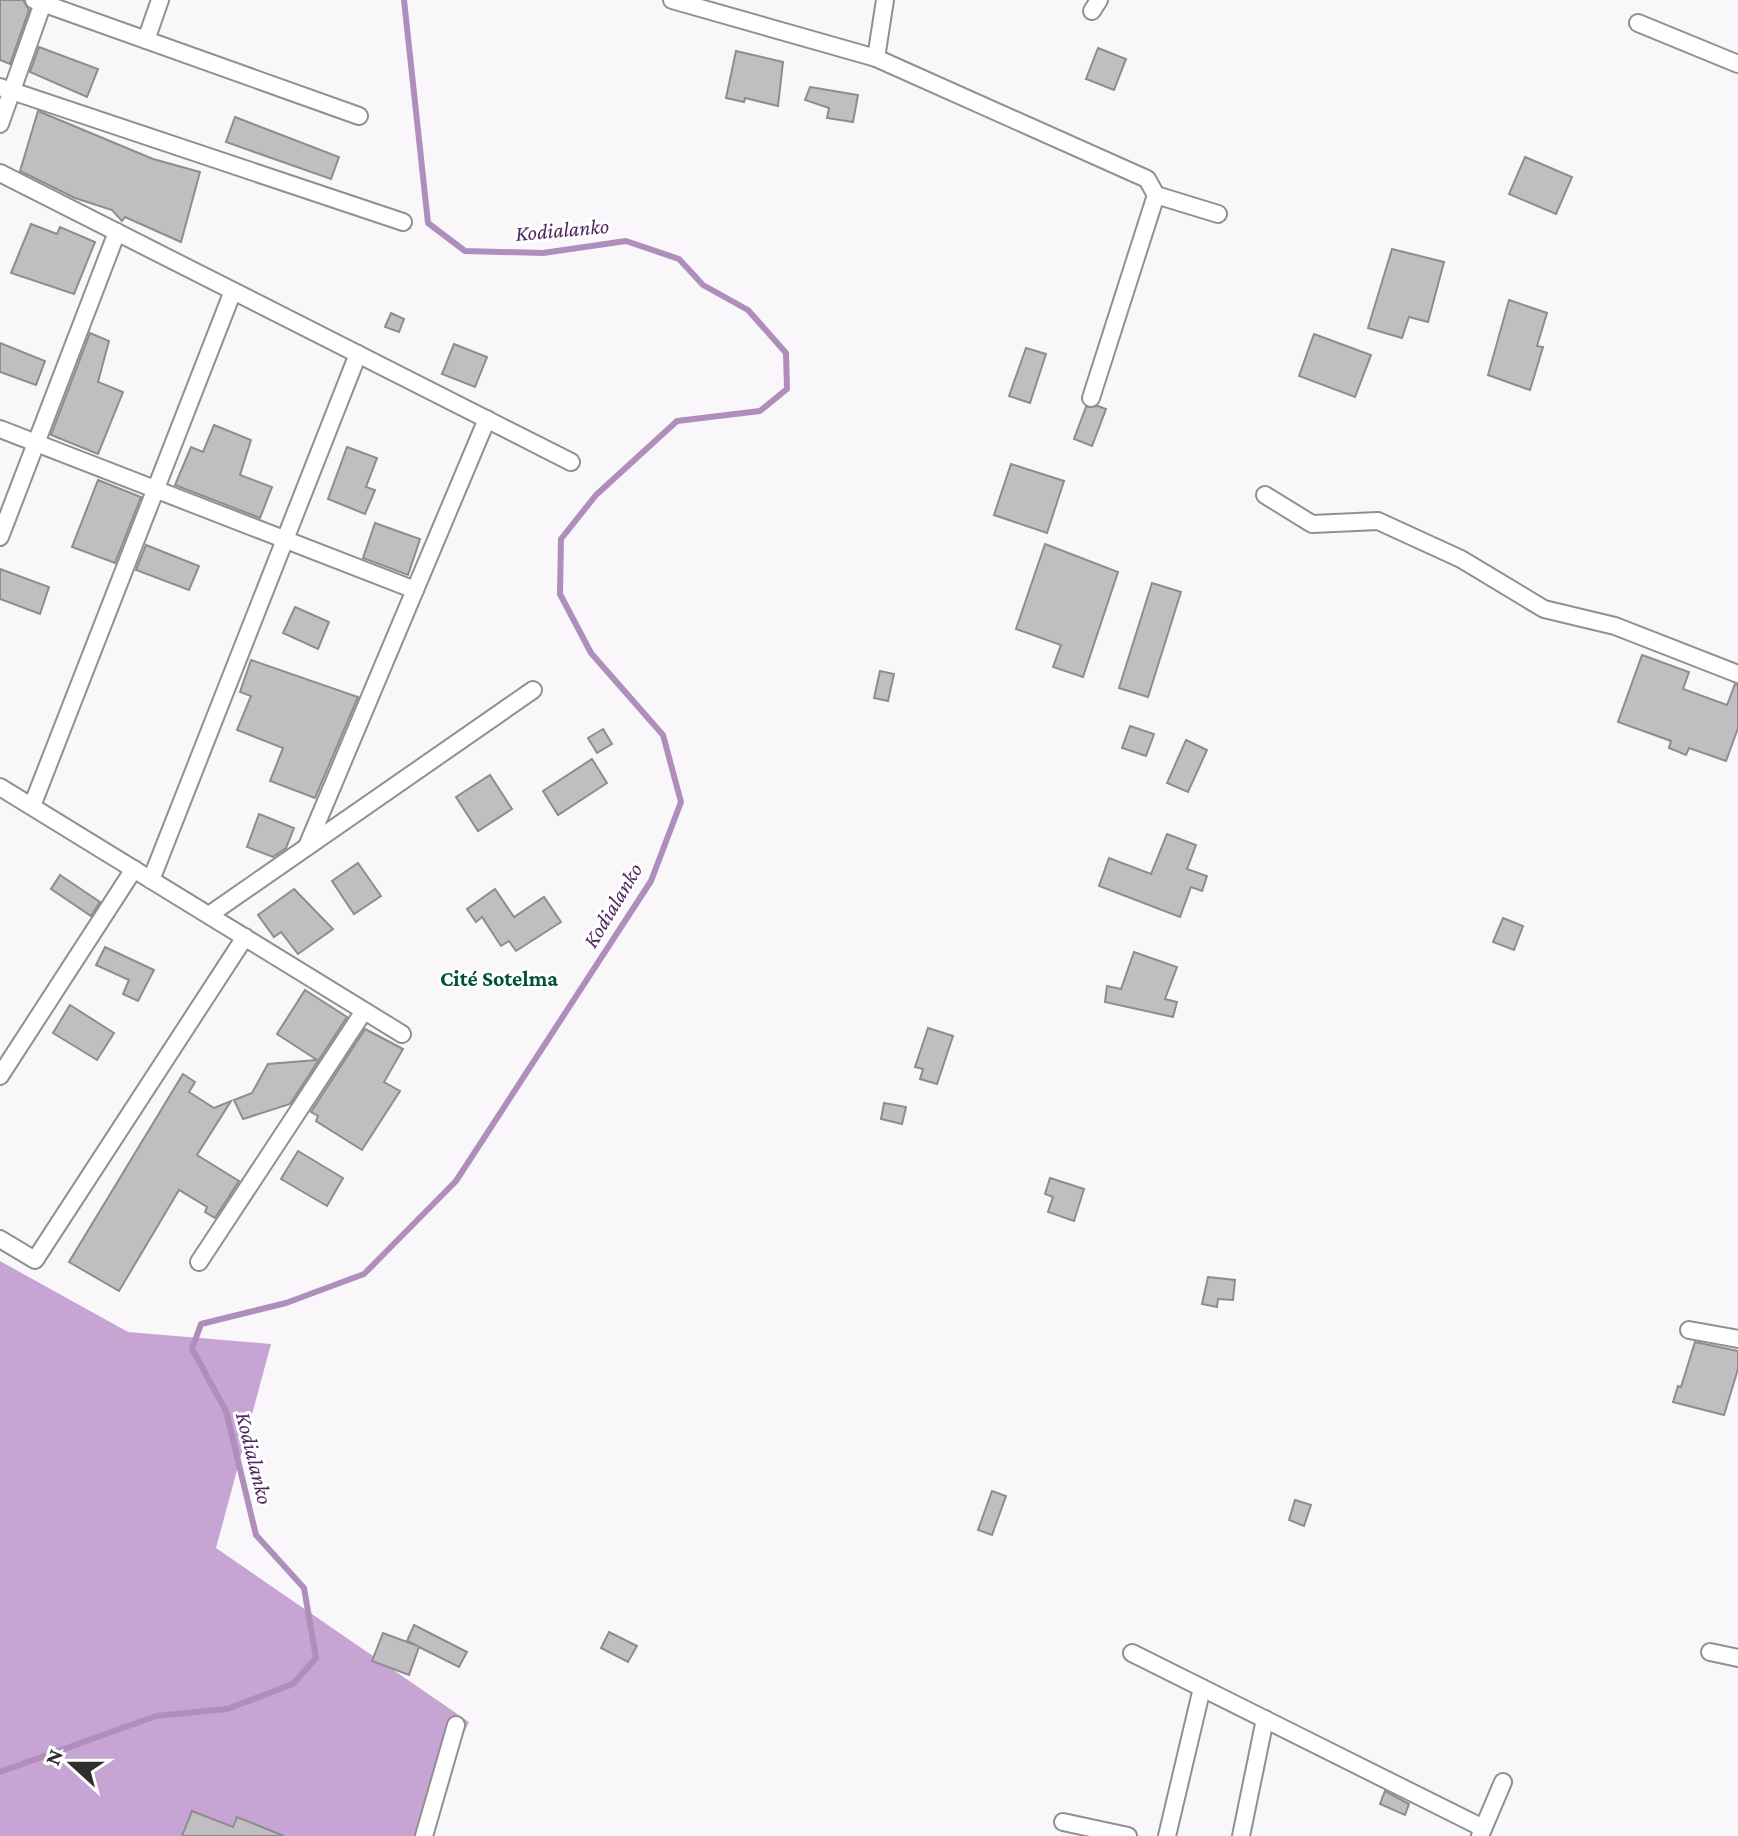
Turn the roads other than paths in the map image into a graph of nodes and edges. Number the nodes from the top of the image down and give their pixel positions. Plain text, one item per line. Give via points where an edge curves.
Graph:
1 (160, 0) edge
2 (672, 0) edge
3 (885, 0) edge
4 (38, 2) edge
5 (1638, 23) dead end
6 (146, 40) junction
7 (876, 58) junction
8 (1738, 64) edge
9 (6, 89) edge
10 (359, 116) dead end
11 (0, 124) edge
12 (0, 173) edge
13 (1156, 195) junction
14 (1218, 214) dead end
15 (403, 222) dead end
16 (117, 232) junction
17 (233, 291) junction
18 (358, 354) junction
19 (1091, 398) dead end
20 (487, 419) junction
21 (0, 429) edge
22 (37, 443) junction
23 (571, 462) dead end
24 (157, 490) junction
25 (1265, 495) dead end
26 (0, 537) edge
27 (286, 540) junction
28 (415, 590) junction
29 (1738, 674) edge
30 (533, 690) dead end
31 (0, 787) edge
32 (32, 806) junction
33 (308, 844) junction
34 (134, 869) junction
35 (151, 880) junction
36 (209, 915) junction
37 (245, 937) junction
38 (364, 1011) junction
39 (402, 1034) dead end
40 (0, 1076) edge
41 (0, 1239) edge
42 (199, 1262) dead end
43 (1689, 1330) dead end
44 (1738, 1339) edge
45 (1710, 1652) dead end
46 (1132, 1653) dead end
47 (1738, 1658) edge
48 (1202, 1688) junction
49 (1265, 1719) junction
50 (456, 1725) dead end
51 (1503, 1782) dead end
52 (1063, 1822) dead end
53 (1481, 1832) edge
54 (424, 1836) edge
55 (1128, 1836) edge
56 (1167, 1836) edge
57 (1241, 1836) edge

1 - 6 street
2 - 7 street
3 - 7 street
4 - 6 street
4 - 9 street
5 - 8 street
6 - 10 street
7 - 13 street via 1147,179
9 - 11 street
9 - 15 street
12 - 16 street
13 - 14 street
13 - 19 street
16 - 17 street
16 - 22 street
17 - 18 street
17 - 24 street
18 - 20 street
18 - 27 street
20 - 23 street
20 - 28 street
21 - 22 street
22 - 24 street
22 - 26 street
24 - 27 street
24 - 32 street
25 - 29 street via 1312,524 1378,521 1461,559 1544,609 1615,626
27 - 28 street
27 - 35 street
28 - 33 street
30 - 33 street
31 - 32 street
32 - 34 street
33 - 36 street
34 - 35 street
34 - 40 street
35 - 36 street
36 - 37 street
37 - 38 street
37 - 41 street via 35,1260
38 - 39 street
38 - 42 street
43 - 44 street
45 - 47 street
46 - 48 street
48 - 49 street
48 - 56 street
49 - 53 street
49 - 57 street
50 - 54 street
51 - 53 street
52 - 55 street

